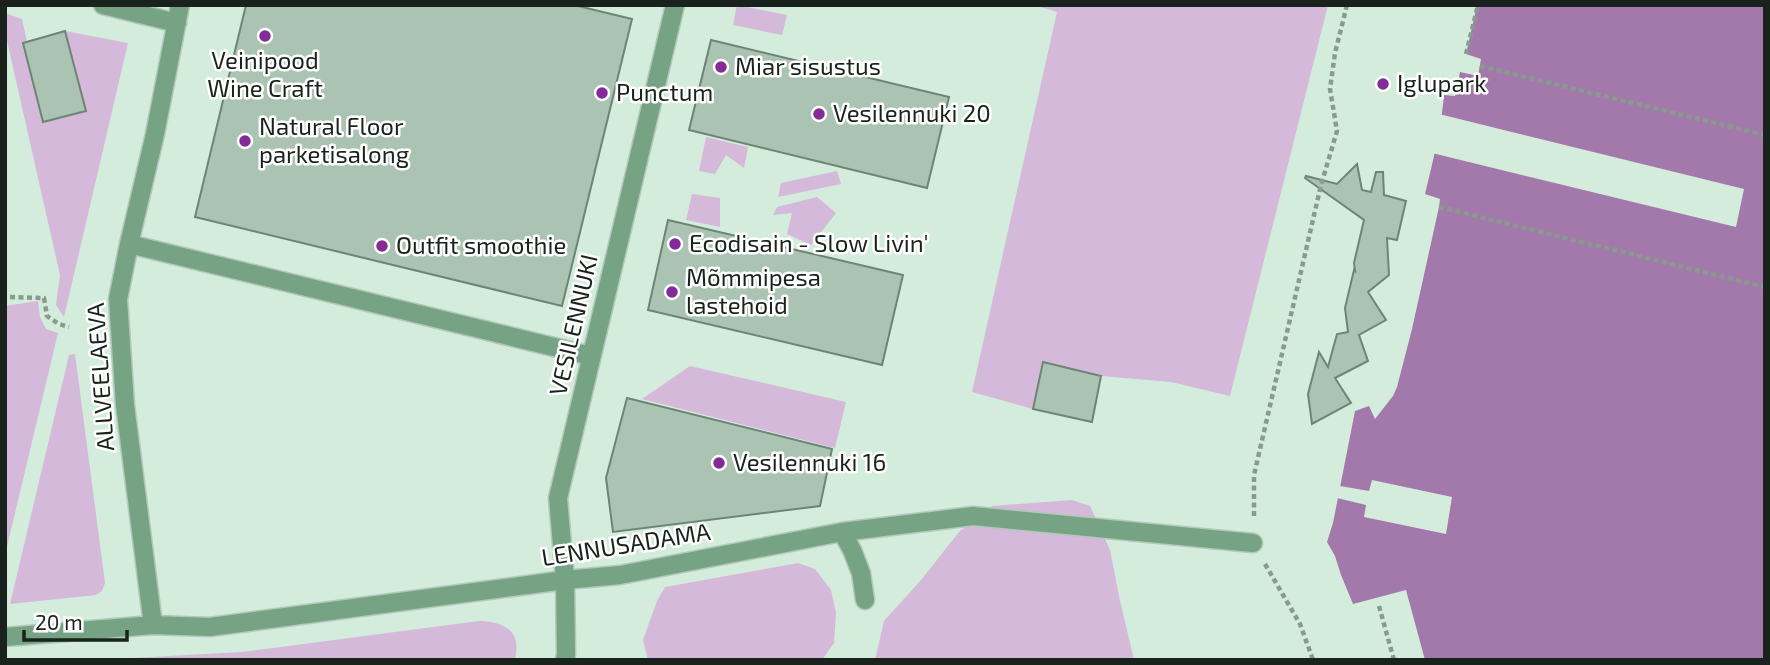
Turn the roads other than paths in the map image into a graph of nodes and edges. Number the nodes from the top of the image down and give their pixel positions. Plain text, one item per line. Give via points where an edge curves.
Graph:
1 (103, 5) edge
2 (675, 5) edge
3 (179, 14) edge
4 (128, 244) junction
5 (592, 356) junction
6 (842, 531) junction
7 (1253, 543) road end
8 (565, 580) junction
9 (865, 600) dead end
10 (153, 625) junction
11 (5, 637) edge
12 (565, 660) edge

1 - 3 street
2 - 5 street, VESILENNUKI
3 - 4 street, ALLVEELAEVA via 156,134
4 - 5 street
4 - 10 street, ALLVEELAEVA via 118,299 125,405
5 - 8 street, VESILENNUKI via 558,498
6 - 7 street, LENNUSADAMA via 973,516
6 - 8 street, LENNUSADAMA via 620,575
6 - 9 street via 861,573
8 - 10 street, LENNUSADAMA via 210,627
8 - 12 street, VESILENNUKI
10 - 11 street, LENNUSADAMA

